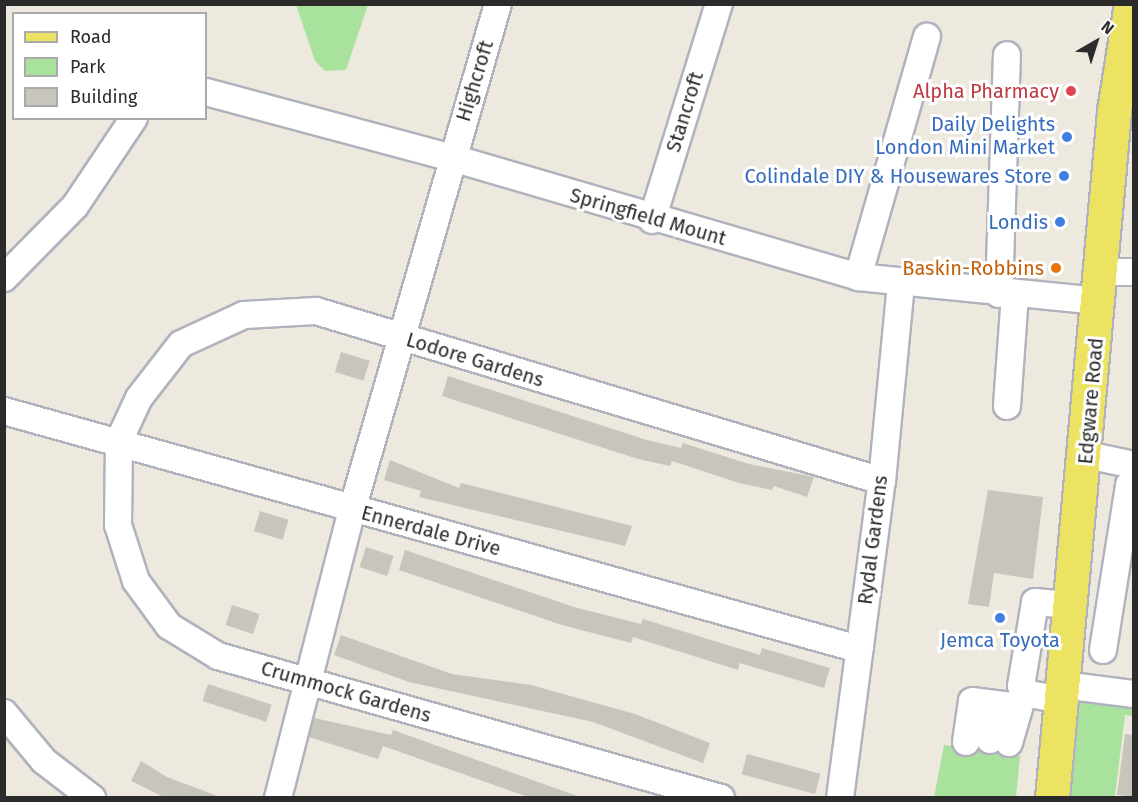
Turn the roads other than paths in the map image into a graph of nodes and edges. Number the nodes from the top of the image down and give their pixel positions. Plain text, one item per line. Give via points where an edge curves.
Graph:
1 (498, 4) edge
2 (719, 4) edge
3 (1131, 4) edge
4 (927, 37) dead end
5 (1008, 55) dead end
6 (207, 92) edge
7 (133, 120) edge
8 (452, 158) junction
9 (652, 220) junction
10 (1134, 272) edge
11 (858, 277) junction
12 (4, 278) edge
13 (901, 283) junction
14 (1099, 286) junction
15 (1007, 294) junction
16 (401, 339) junction
17 (1007, 406) dead end
18 (4, 411) edge
19 (119, 441) junction
20 (1087, 455) junction
21 (1133, 469) edge
22 (882, 480) junction
23 (352, 510) junction
24 (1071, 605) junction
25 (859, 649) junction
26 (1103, 650) dead end
27 (305, 680) junction
28 (1062, 692) junction
29 (1134, 694) edge
30 (1013, 701) junction
31 (4, 713) edge
32 (92, 798) edge
33 (278, 798) edge
34 (721, 798) edge
35 (840, 798) edge
36 (1052, 798) edge

1 - 8 street, Highcroft
2 - 9 street, Stancroft
3 - 14 main road, Edgware Road via 1114,111
4 - 11 street
5 - 15 street
6 - 8 street, Springfield Mount
7 - 12 street via 75,206
8 - 9 street, Springfield Mount
8 - 16 street, Highcroft
9 - 11 street, Springfield Mount
10 - 14 street, Springfield Mount
11 - 13 street, Springfield Mount
13 - 15 street, Springfield Mount
13 - 22 street, Rydal Gardens
14 - 15 street, Springfield Mount
14 - 20 main road, Edgware Road
15 - 17 street
16 - 19 street, Lodore Gardens via 316,312 244,315 181,344 138,398
16 - 22 street, Lodore Gardens
16 - 23 street, Highcroft
18 - 19 street, Ennerdale Drive
19 - 23 street, Ennerdale Drive
19 - 27 street, Crummock Gardens via 118,525 136,581 169,626 218,656
20 - 21 street
20 - 24 main road, Edgware Road
21 - 26 street
22 - 25 street, Rydal Gardens
23 - 25 street, Ennerdale Drive
23 - 27 street, Highcroft
24 - 28 main road, Edgware Road
24 - 30 street via 1035,602
25 - 35 street, Rydal Gardens
27 - 33 street, Highcroft
27 - 34 street, Crummock Gardens
28 - 29 street
28 - 30 street
28 - 36 main road, Edgware Road
30 - 30 street via 989,742 972,701
31 - 32 street via 45,761

